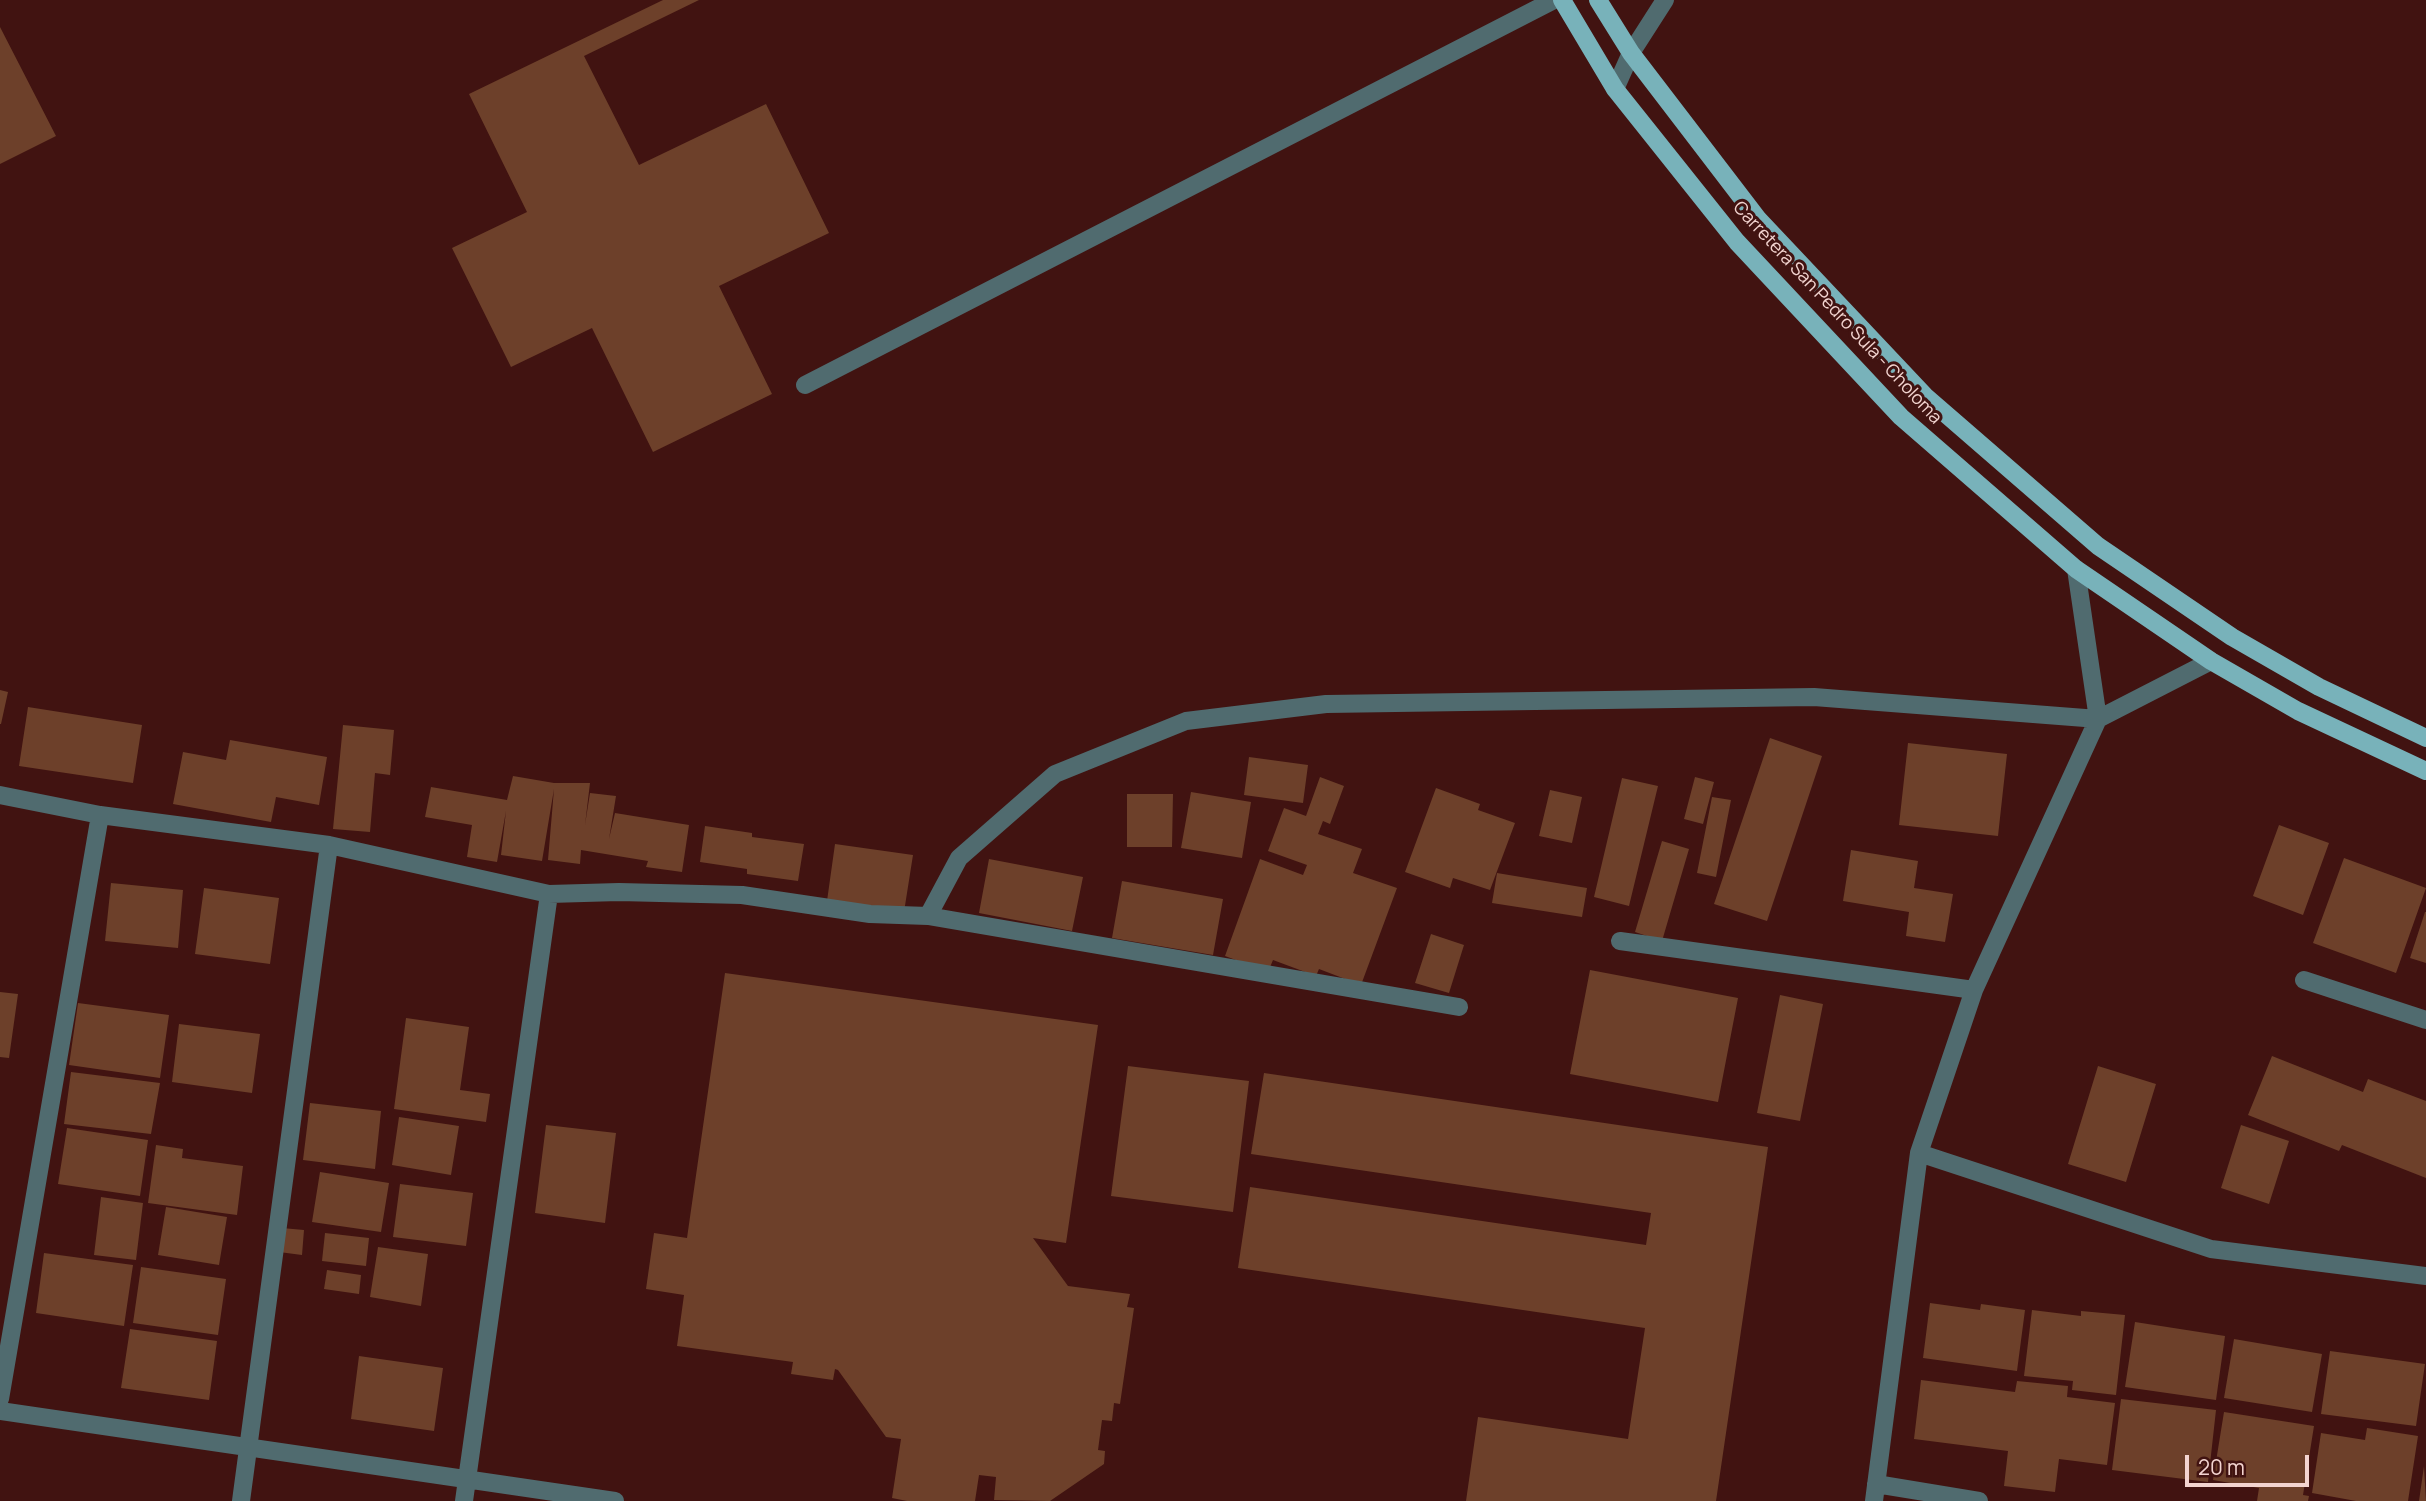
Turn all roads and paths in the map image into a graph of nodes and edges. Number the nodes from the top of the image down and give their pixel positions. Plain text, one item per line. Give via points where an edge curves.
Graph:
1 (1554, 0) edge
2 (1562, 0) edge
3 (1598, 0) edge
4 (1665, 0) edge
5 (1632, 53) junction
6 (1615, 89) junction
7 (805, 385) dead end
8 (2076, 569) junction
9 (2211, 661) junction
10 (2098, 719) junction
11 (2426, 738) edge
12 (2426, 771) edge
13 (0, 795) edge
14 (100, 815) junction
15 (329, 845) junction
16 (549, 894) junction
17 (928, 916) junction
18 (1620, 942) dead end
19 (2304, 980) dead end
20 (1974, 990) junction
21 (1459, 1007) dead end
22 (2426, 1020) edge
23 (1919, 1153) junction
24 (2426, 1276) edge
25 (0, 1399) edge
26 (0, 1411) edge
27 (248, 1448) junction
28 (467, 1480) junction
29 (1875, 1493) edge
30 (241, 1501) edge
31 (464, 1501) edge
32 (615, 1501) edge
33 (1979, 1501) edge

1 - 7 street
2 - 6 main road, Carretera San Pedro Sula - Choloma
3 - 5 main road, Carretera San Pedro Sula - Choloma
4 - 5 street
5 - 6 street
5 - 11 main road, Carretera San Pedro Sula - Choloma via 1758,219 1925,396 2098,546 2232,637 2319,687
6 - 8 main road, Carretera San Pedro Sula - Choloma via 1737,242 1900,417
8 - 9 main road, Carretera San Pedro Sula - Choloma
8 - 10 street
9 - 10 street
9 - 12 main road, Carretera San Pedro Sula - Choloma via 2298,710
10 - 17 street via 1814,697 1326,704 1186,720 1055,774 960,858
10 - 20 street
13 - 14 street
14 - 15 street
14 - 25 street
15 - 16 street
15 - 27 street
16 - 17 street via 742,895 870,914
16 - 28 street
17 - 21 street
18 - 20 street
19 - 22 street
20 - 23 street
23 - 24 street via 2211,1249
23 - 29 street
26 - 27 street
27 - 28 street
27 - 30 street
28 - 31 street
28 - 32 street
29 - 33 street

